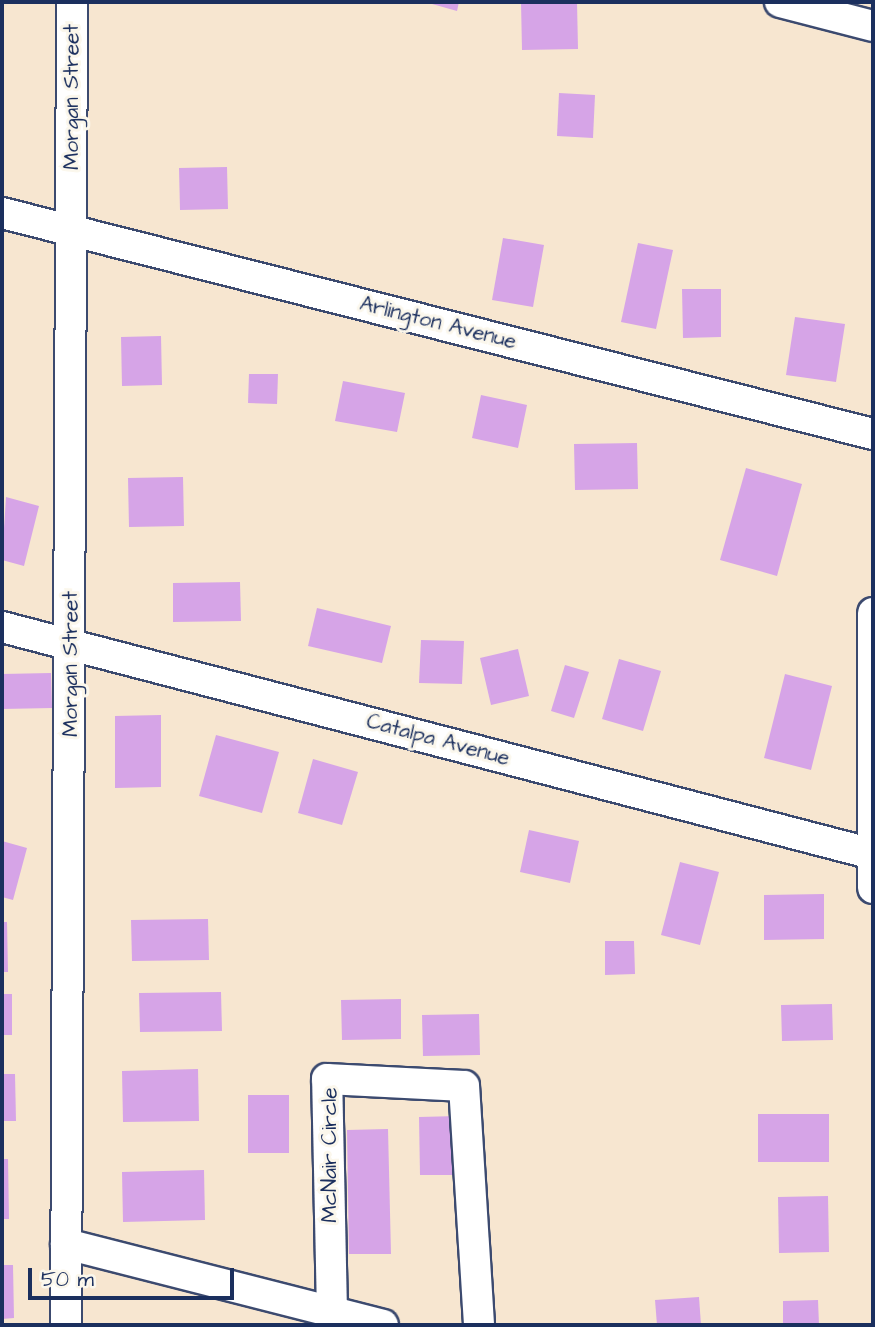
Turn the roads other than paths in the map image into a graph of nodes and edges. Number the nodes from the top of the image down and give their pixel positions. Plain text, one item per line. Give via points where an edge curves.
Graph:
1 (72, 2) edge
2 (780, 2) edge
3 (873, 26) edge
4 (2, 213) edge
5 (71, 230) junction
6 (873, 434) edge
7 (873, 613) edge
8 (2, 626) edge
9 (72, 645) junction
10 (872, 853) edge
11 (873, 888) edge
12 (66, 1244) junction
13 (332, 1312) junction
14 (66, 1325) edge
15 (383, 1325) edge
16 (479, 1325) edge

1 - 5 street, Morgan Street
2 - 3 street
4 - 5 street, Arlington Avenue
5 - 6 street, Arlington Avenue
5 - 9 street, Morgan Street
7 - 10 street
8 - 9 street, Catalpa Avenue
9 - 10 street, Catalpa Avenue
9 - 12 street, Morgan Street
10 - 11 street
12 - 13 street
12 - 14 street, Morgan Street
13 - 15 street
13 - 16 street, McNair Circle via 327,1079 464,1086

